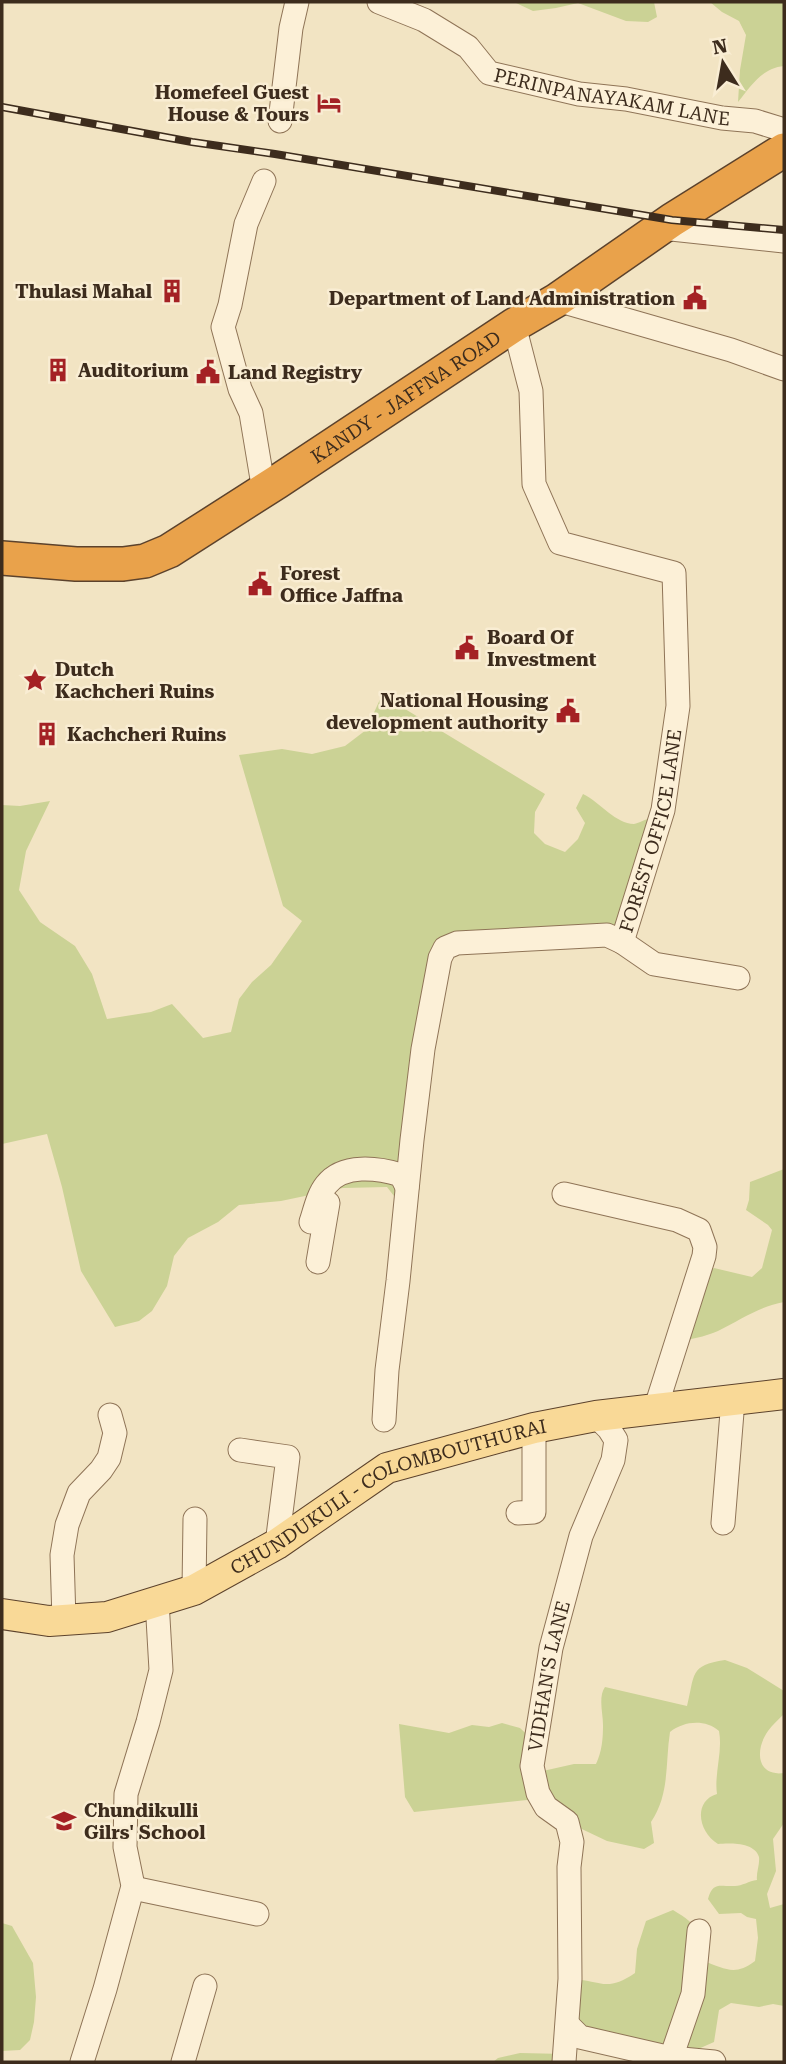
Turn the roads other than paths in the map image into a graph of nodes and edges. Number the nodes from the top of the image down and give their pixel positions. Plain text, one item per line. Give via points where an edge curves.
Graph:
1 (297, 2) edge
2 (379, 2) edge
3 (280, 121) dead end
4 (784, 130) edge
5 (784, 150) edge
6 (264, 181) dead end
7 (662, 228) junction
8 (784, 240) edge
9 (557, 300) junction
10 (514, 326) junction
11 (784, 369) edge
12 (264, 491) junction
13 (2, 558) edge
14 (622, 942) junction
15 (737, 978) dead end
16 (326, 1184) junction
17 (407, 1187) junction
18 (564, 1194) dead end
19 (311, 1222) dead end
20 (318, 1262) dead end
21 (784, 1394) edge
22 (733, 1401) junction
23 (655, 1410) junction
24 (110, 1415) dead end
25 (596, 1416) junction
26 (384, 1420) dead end
27 (534, 1428) junction
28 (240, 1450) dead end
29 (518, 1513) dead end
30 (195, 1519) dead end
31 (723, 1523) dead end
32 (277, 1544) junction
33 (194, 1590) junction
34 (157, 1601) junction
35 (2, 1614) edge
36 (64, 1620) junction
37 (133, 1888) junction
38 (257, 1914) dead end
39 (699, 1931) dead end
40 (205, 1986) dead end
41 (568, 2025) junction
42 (671, 2058) junction
43 (82, 2062) edge
44 (183, 2062) edge
45 (564, 2062) edge
46 (714, 2062) edge

1 - 3 street
2 - 4 street, PERINPANAYAKAM LANE via 424,20 468,47 489,73 579,94 755,121
5 - 7 highway, KANDY - JAFFNA ROAD
6 - 12 street via 246,224 223,327 251,413
7 - 8 street
7 - 9 highway, KANDY - JAFFNA ROAD
9 - 10 highway, KANDY - JAFFNA ROAD
9 - 11 street
10 - 12 highway, KANDY - JAFFNA ROAD
10 - 14 street, FOREST OFFICE LANE via 531,391 534,484 560,543 674,573 678,706 663,810
12 - 13 highway, KANDY - JAFFNA ROAD via 169,551 145,561 76,564
14 - 15 street via 654,964
14 - 17 street, FOREST OFFICE LANE via 607,935 587,935 457,943 445,948 423,1049
16 - 17 street via 354,1169 382,1170 401,1175
16 - 19 street
16 - 20 street via 329,1199
17 - 26 street, FOREST OFFICE LANE
18 - 23 street via 677,1220 699,1230 704,1256
21 - 22 main road, CHUNDUKULI - COLOMBOUTHURAI
22 - 23 main road, CHUNDUKULI - COLOMBOUTHURAI
22 - 31 street
23 - 25 main road, CHUNDUKULI - COLOMBOUTHURAI
24 - 36 street via 115,1433 109,1458 79,1493 67,1525 62,1555
25 - 27 main road, CHUNDUKULI - COLOMBOUTHURAI
25 - 41 street, VIDHAN'S LANE via 616,1440 613,1460 581,1536 551,1648 532,1766 538,1793 546,1807 567,1822 572,1842
27 - 29 street via 534,1512
27 - 32 main road, CHUNDUKULI - COLOMBOUTHURAI via 387,1468
28 - 32 street via 288,1457
30 - 33 street
32 - 33 main road, CHUNDUKULI - COLOMBOUTHURAI
33 - 34 main road, CHUNDUKULI - COLOMBOUTHURAI
34 - 36 main road, CHUNDUKULI - COLOMBOUTHURAI via 107,1617
34 - 37 street via 161,1670 126,1794 125,1847
35 - 36 main road, CHUNDUKULI - COLOMBOUTHURAI
37 - 38 street
37 - 43 street
39 - 42 street via 693,1994
40 - 44 street
41 - 42 street via 580,2037
41 - 45 street, VIDHAN'S LANE
42 - 46 street

